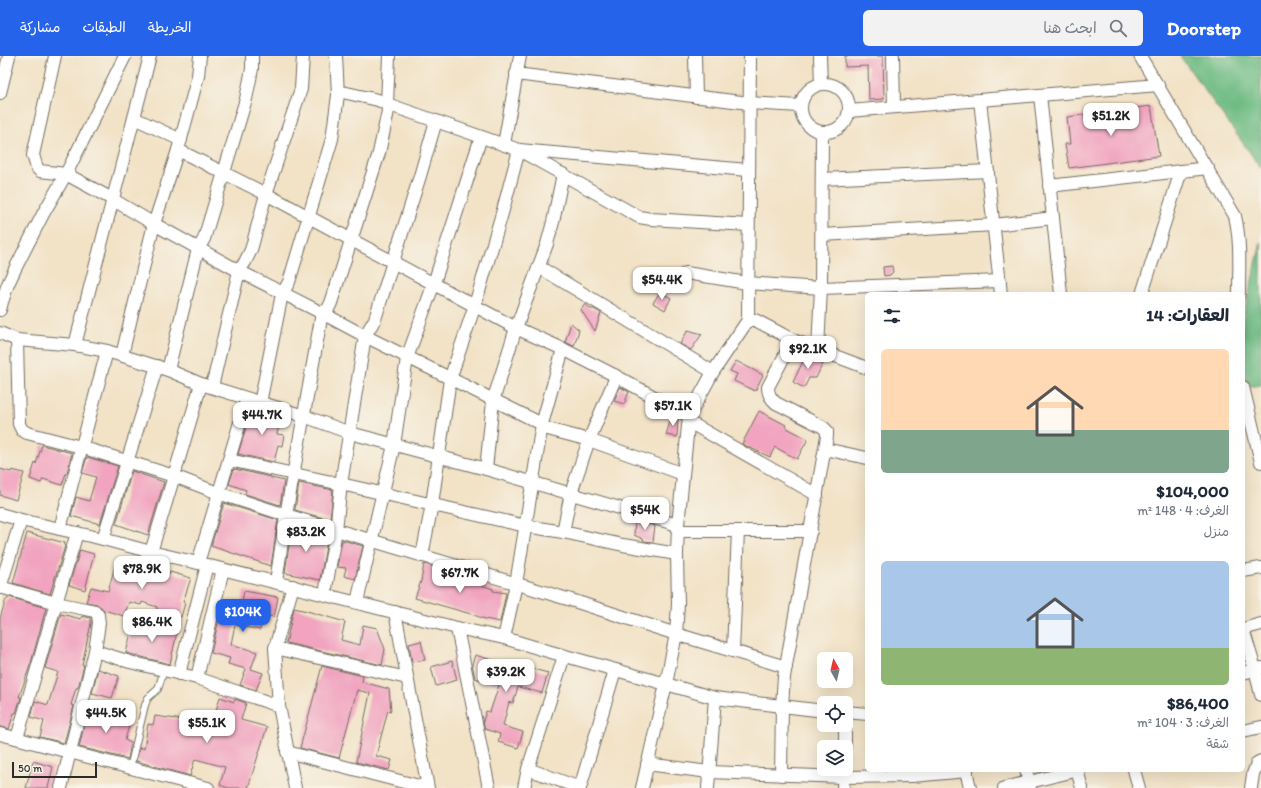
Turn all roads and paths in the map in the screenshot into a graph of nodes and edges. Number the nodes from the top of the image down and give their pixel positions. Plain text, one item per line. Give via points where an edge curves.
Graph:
1 (9, 56) edge
2 (55, 56) edge
3 (125, 56) edge
4 (150, 56) edge
5 (200, 56) edge
6 (252, 56) edge
7 (303, 56) edge
8 (336, 56) edge
9 (389, 56) edge
10 (520, 56) edge
11 (695, 56) edge
12 (750, 56) edge
13 (820, 56) edge
14 (893, 56) edge
15 (1140, 56) edge
16 (516, 74) junction
17 (821, 84) junction
18 (1158, 85) junction
19 (338, 91) junction
20 (0, 93) edge
21 (1040, 95) junction
22 (696, 97) junction
23 (980, 100) junction
24 (749, 103) junction
25 (387, 104) junction
26 (800, 106) junction
27 (894, 107) junction
28 (849, 111) junction
29 (134, 118) junction
30 (436, 121) junction
31 (822, 133) junction
32 (481, 136) junction
33 (504, 144) junction
34 (179, 145) junction
35 (519, 150) junction
36 (1208, 168) junction
37 (748, 170) junction
38 (988, 171) junction
39 (1181, 171) junction
40 (223, 173) junction
41 (66, 174) junction
42 (563, 174) junction
43 (822, 179) junction
44 (1050, 186) junction
45 (266, 194) junction
46 (112, 199) junction
47 (309, 218) junction
48 (1053, 218) junction
49 (154, 224) junction
50 (748, 225) junction
51 (994, 225) junction
52 (822, 235) junction
53 (352, 240) junction
54 (198, 249) junction
55 (392, 262) junction
56 (539, 267) junction
57 (239, 271) junction
58 (686, 273) dead end
59 (1000, 281) junction
60 (434, 283) junction
61 (747, 283) junction
62 (821, 288) junction
63 (1001, 292) edge
64 (1061, 292) edge
65 (1143, 292) edge
66 (1239, 292) edge
67 (282, 294) junction
68 (475, 305) junction
69 (0, 310) edge
70 (322, 313) junction
71 (748, 320) junction
72 (516, 328) junction
73 (0, 333) edge
74 (365, 336) junction
75 (17, 340) junction
76 (793, 340) junction
77 (75, 344) junction
78 (563, 349) junction
79 (818, 349) junction
80 (107, 351) junction
81 (122, 355) junction
82 (407, 358) junction
83 (865, 367) edge
84 (162, 368) junction
85 (712, 372) junction
86 (614, 375) junction
87 (450, 379) junction
88 (206, 385) junction
89 (1245, 393) edge
90 (248, 399) junction
91 (493, 401) junction
92 (260, 403) junction
93 (304, 416) junction
94 (689, 419) junction
95 (1261, 419) edge
96 (542, 424) junction
97 (350, 433) junction
98 (589, 440) junction
99 (394, 445) junction
100 (81, 447) junction
101 (825, 449) junction
102 (438, 457) junction
103 (865, 458) edge
104 (229, 460) junction
105 (127, 461) junction
106 (1261, 462) edge
107 (486, 469) junction
108 (683, 474) junction
109 (294, 475) junction
110 (174, 476) junction
111 (532, 483) junction
112 (341, 484) junction
113 (218, 493) junction
114 (571, 493) junction
115 (382, 494) junction
116 (817, 495) junction
117 (432, 504) junction
118 (0, 514) edge
119 (286, 515) junction
120 (21, 520) junction
121 (526, 526) junction
122 (678, 528) junction
123 (60, 529) junction
124 (336, 530) junction
125 (810, 530) junction
126 (738, 531) junction
127 (563, 532) junction
128 (77, 533) junction
129 (103, 539) junction
130 (371, 540) junction
131 (150, 552) junction
132 (677, 554) junction
133 (422, 556) junction
134 (202, 564) junction
135 (1261, 568) edge
136 (224, 569) junction
137 (1245, 571) edge
138 (276, 582) junction
139 (516, 584) junction
140 (293, 586) junction
141 (0, 588) edge
142 (325, 594) junction
143 (357, 602) junction
144 (56, 603) junction
145 (395, 612) junction
146 (1261, 624) edge
147 (457, 628) junction
148 (1245, 628) edge
149 (676, 634) junction
150 (1245, 634) edge
151 (504, 638) junction
152 (275, 648) junction
153 (95, 651) junction
154 (733, 651) junction
155 (564, 656) junction
156 (786, 667) junction
157 (1258, 669) edge
158 (164, 670) junction
159 (615, 670) junction
160 (1245, 672) edge
161 (179, 674) junction
162 (197, 678) junction
163 (408, 678) junction
164 (666, 684) junction
165 (1261, 695) edge
166 (715, 698) junction
167 (279, 706) junction
168 (782, 706) junction
169 (817, 710) edge
170 (853, 713) edge
171 (865, 714) edge
172 (1261, 726) edge
173 (1245, 730) edge
174 (0, 734) edge
175 (17, 738) junction
176 (69, 752) junction
177 (288, 752) junction
178 (1261, 761) edge
179 (647, 764) junction
180 (130, 768) junction
181 (528, 769) junction
182 (709, 772) junction
183 (958, 772) edge
184 (966, 772) edge
185 (1027, 772) edge
186 (1072, 772) edge
187 (1078, 772) edge
188 (1135, 772) edge
189 (781, 775) junction
190 (844, 778) edge
191 (912, 778) edge
192 (180, 785) edge
193 (1030, 785) edge
194 (61, 788) edge
195 (208, 788) edge
196 (294, 788) edge
197 (428, 788) edge
198 (489, 788) edge
199 (524, 788) edge
200 (580, 788) edge
201 (642, 788) edge
202 (708, 788) edge
203 (970, 788) edge
204 (1004, 788) edge
205 (1082, 788) edge
206 (1139, 788) edge
207 (1251, 788) edge

1 - 20 street
2 - 41 street via 33,155 40,170
3 - 41 street
4 - 29 street
5 - 34 street via 198,76
6 - 40 street via 246,99
7 - 45 street via 302,89
8 - 19 street
9 - 25 street
10 - 16 street
11 - 22 street
12 - 24 street
13 - 17 street
14 - 27 street
15 - 18 street
16 - 22 street
16 - 33 street
17 - 26 street via 805,94
17 - 28 street via 833,86 844,93
18 - 21 street
18 - 36 street
19 - 25 street
19 - 47 street via 332,139
21 - 23 street
21 - 44 street
22 - 24 street
23 - 27 street
23 - 38 street
24 - 26 street
24 - 37 street
25 - 30 street
25 - 53 street via 388,111 379,153
26 - 31 street via 802,119 806,124 816,132
27 - 28 street
28 - 31 street via 845,123 835,131
29 - 34 street
29 - 46 street
30 - 32 street
30 - 55 street
31 - 43 street
32 - 33 street
32 - 60 street
33 - 35 street
34 - 40 street
34 - 49 street
35 - 37 street
35 - 42 street
35 - 68 street
36 - 39 street
36 - 66 street via 1235,216 1239,231
37 - 50 street
38 - 43 street
38 - 51 street
39 - 44 street
39 - 65 street
40 - 45 street
40 - 54 street via 204,239
41 - 46 street
41 - 69 street via 8,284
42 - 50 street via 639,217
42 - 56 street via 549,237
43 - 52 street
44 - 48 street
45 - 47 street
45 - 57 street via 251,250
46 - 49 street
46 - 77 street
47 - 53 street
47 - 67 street via 289,282
48 - 51 street
48 - 64 street
49 - 54 street
49 - 81 street
50 - 61 street
51 - 52 street
51 - 59 street
52 - 62 street
53 - 55 street
53 - 70 street via 331,303
54 - 57 street
54 - 84 street
55 - 60 street
55 - 74 street via 375,319
56 - 72 street
56 - 85 street
57 - 67 street
57 - 88 street
58 - 61 street
59 - 62 street
59 - 63 street
60 - 68 street
60 - 82 street
61 - 62 street
61 - 71 street
62 - 79 street
67 - 70 street
67 - 92 street
68 - 72 street
68 - 87 street
70 - 74 street
70 - 93 street
71 - 76 street via 755,320
71 - 85 street
72 - 78 street
72 - 91 street
73 - 75 street
74 - 82 street
74 - 97 street
75 - 77 street
75 - 100 street via 19,424 22,430
76 - 79 street
76 - 101 street via 768,387 768,393 776,403 826,429 828,436
77 - 80 street
78 - 86 street
78 - 96 street
79 - 83 street
80 - 81 street
80 - 100 street
81 - 84 street
82 - 87 street
82 - 99 street
84 - 88 street
84 - 105 street
85 - 94 street
86 - 94 street
86 - 98 street via 615,379
87 - 91 street
87 - 102 street
88 - 90 street
88 - 110 street
89 - 95 street
89 - 106 street
90 - 92 street
90 - 104 street
91 - 96 street
91 - 107 street
92 - 93 street
93 - 97 street
93 - 109 street
94 - 108 street
94 - 116 street
96 - 98 street via 544,428
96 - 111 street
97 - 99 street
97 - 112 street
98 - 108 street
98 - 114 street
99 - 102 street
99 - 115 street
100 - 105 street
100 - 123 street
101 - 103 street
101 - 116 street
102 - 107 street
102 - 117 street
104 - 109 street
104 - 113 street
105 - 110 street
105 - 129 street
107 - 111 street
108 - 122 street
109 - 112 street
109 - 119 street
110 - 113 street
110 - 131 street
111 - 114 street
111 - 121 street
112 - 115 street
112 - 124 street
113 - 119 street
113 - 134 street
114 - 122 street
114 - 127 street
115 - 117 street
115 - 130 street
116 - 125 street
117 - 121 street
117 - 133 street
118 - 120 street
119 - 124 street
119 - 138 street
120 - 123 street
120 - 141 street
121 - 127 street
121 - 139 street
122 - 126 street
122 - 132 street
123 - 128 street
124 - 130 street
124 - 142 street
125 - 126 street
125 - 156 street
126 - 154 street
127 - 132 street
128 - 129 street
128 - 144 street
129 - 131 street
130 - 133 street
130 - 143 street
131 - 134 street
132 - 149 street
133 - 139 street
134 - 136 street
134 - 161 street
135 - 137 street
136 - 138 street
136 - 162 street
138 - 140 street
139 - 149 street
139 - 151 street
140 - 142 street
140 - 152 street
141 - 144 street
142 - 143 street
143 - 145 street
144 - 153 street via 95,611 99,623
144 - 175 street
145 - 147 street
145 - 163 street
146 - 148 street
147 - 151 street
147 - 198 street
149 - 154 street
149 - 164 street
150 - 157 street
151 - 155 street
152 - 163 street
152 - 167 street
153 - 158 street
153 - 176 street
154 - 156 street
155 - 159 street
155 - 181 street
156 - 168 street
157 - 160 street
157 - 165 street
158 - 161 street
158 - 180 lane via 158,689 148,698 145,705
159 - 164 street
159 - 200 street
161 - 162 street
162 - 167 street
163 - 197 street
164 - 166 street
164 - 179 street
166 - 168 street
166 - 182 street
167 - 177 street
168 - 169 street
168 - 189 street
170 - 171 street
172 - 173 street
174 - 175 street
175 - 176 street
176 - 180 street
176 - 194 street
177 - 196 street
177 - 197 street
178 - 207 street via 1254,767
179 - 182 street
179 - 201 street
180 - 192 street
181 - 199 street
181 - 200 street
182 - 189 street
182 - 202 street
183 - 191 street
184 - 203 street
185 - 193 street
186 - 193 street
187 - 205 street
188 - 206 street
189 - 190 street
190 - 191 street
192 - 195 street
193 - 204 street

